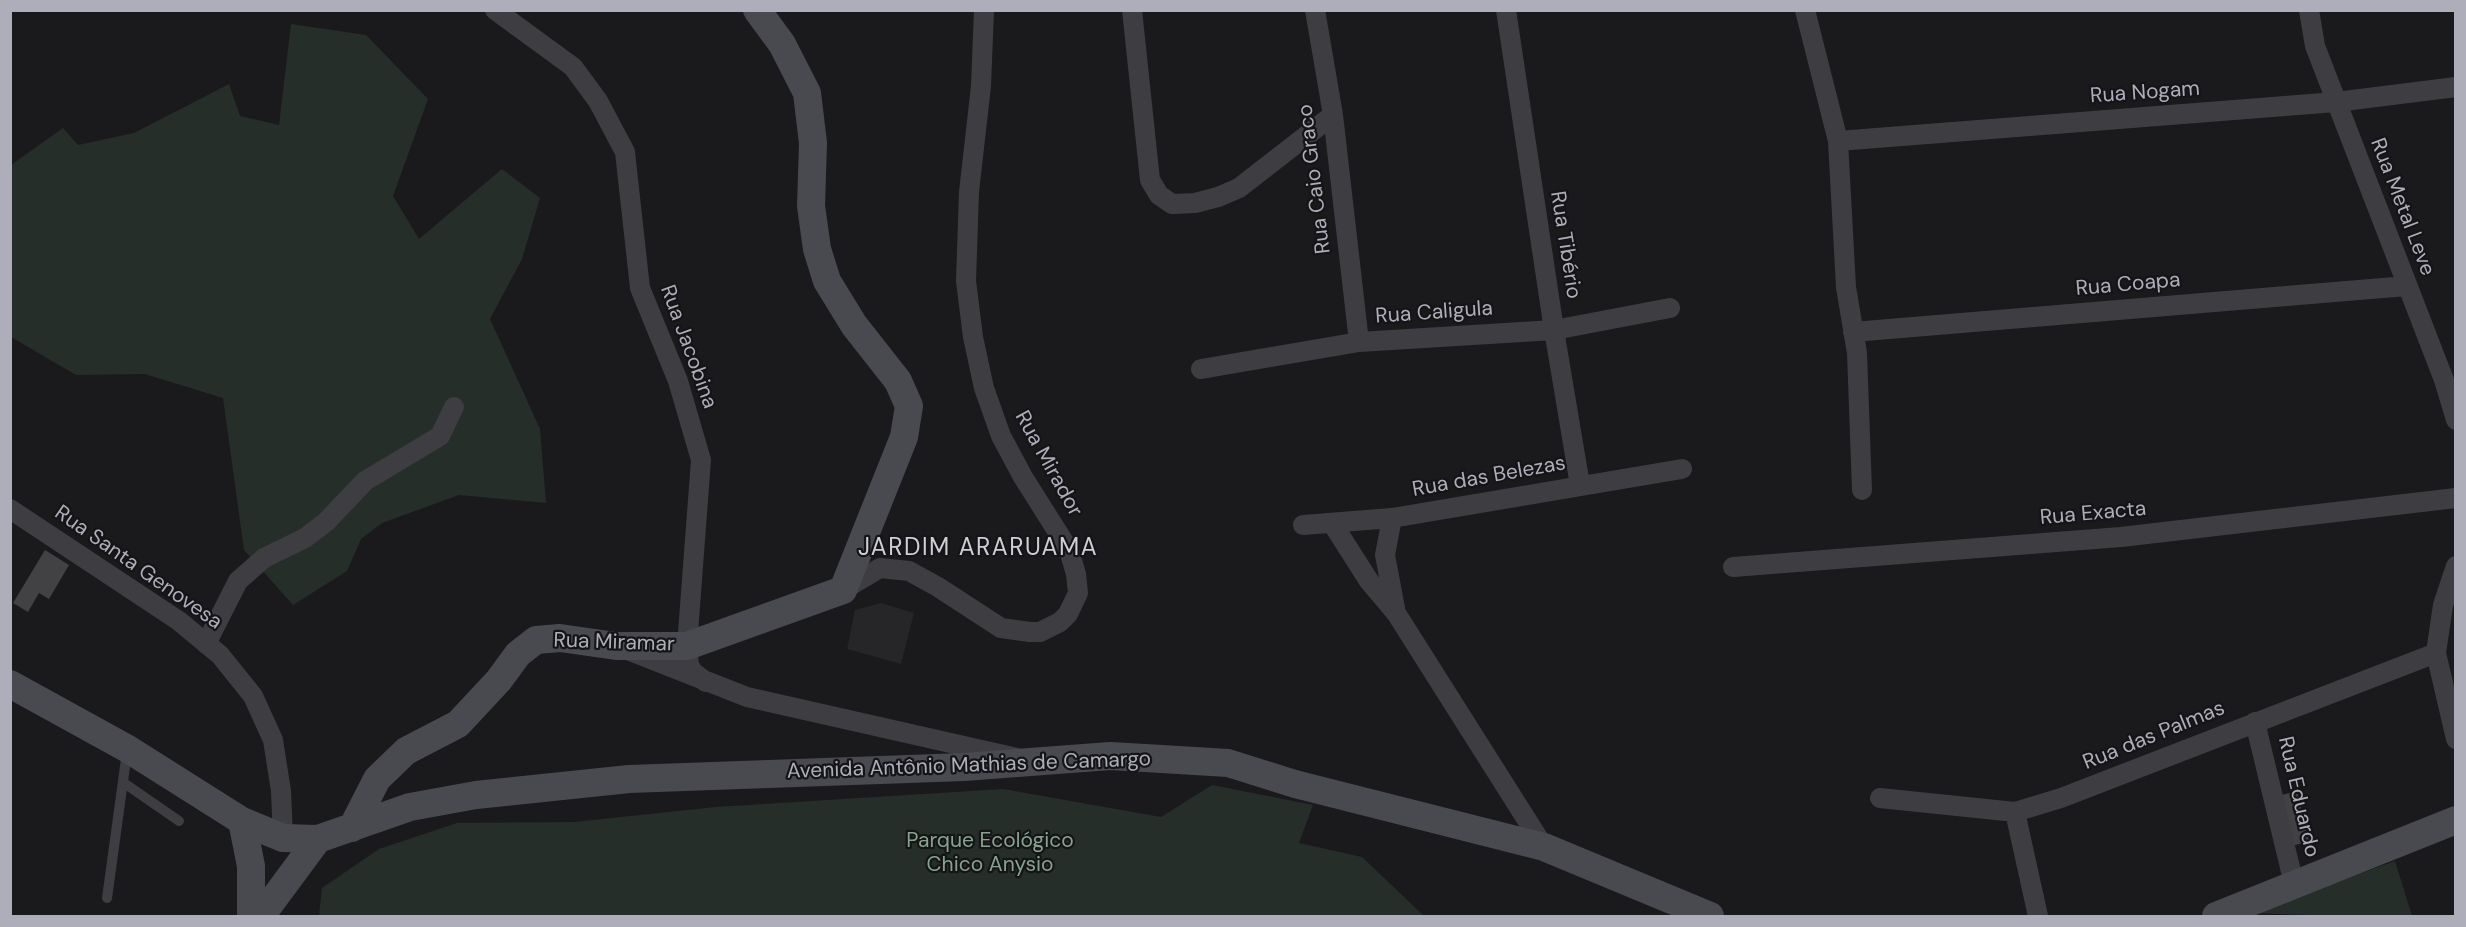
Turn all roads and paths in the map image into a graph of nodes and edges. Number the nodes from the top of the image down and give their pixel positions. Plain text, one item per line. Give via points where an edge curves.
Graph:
1 (495, 10) edge
2 (757, 10) edge
3 (984, 10) edge
4 (1132, 10) edge
5 (1315, 10) edge
6 (1506, 10) edge
7 (1805, 10) edge
8 (2309, 10) edge
9 (2456, 87) edge
10 (2336, 102) junction
11 (1333, 115) junction
12 (1838, 141) junction
13 (2407, 286) junction
14 (1671, 308) dead end
15 (1554, 330) junction
16 (1853, 332) junction
17 (1359, 342) junction
18 (1201, 369) dead end
19 (454, 407) dead end
20 (2456, 420) edge
21 (1682, 469) dead end
22 (1580, 485) junction
23 (1862, 490) dead end
24 (2456, 498) edge
25 (10, 509) edge
26 (1392, 518) junction
27 (1332, 523) junction
28 (1303, 525) dead end
29 (2456, 566) edge
30 (1734, 567) dead end
31 (843, 590) junction
32 (1396, 614) junction
33 (206, 644) junction
34 (616, 646) junction
35 (687, 646) junction
36 (2436, 653) junction
37 (706, 682) junction
38 (14, 692) edge
39 (2255, 722) junction
40 (2456, 739) edge
41 (128, 749) junction
42 (1029, 761) junction
43 (124, 783) junction
44 (1880, 798) dead end
45 (2015, 812) junction
46 (2456, 820) edge
47 (179, 821) dead end
48 (242, 821) junction
49 (352, 828) junction
50 (283, 838) junction
51 (318, 839) junction
52 (1544, 847) junction
53 (251, 875) junction
54 (2294, 884) junction
55 (283, 885) junction
56 (107, 898) dead end
57 (1699, 915) edge
58 (251, 916) edge
59 (261, 916) edge
60 (2038, 916) edge
61 (2216, 916) edge

1 - 35 street, Rua Jacobina via 573,68 598,101 625,152 640,288 678,381 701,460
2 - 31 street via 782,44 807,93 813,143 810,206 827,281 854,325 897,381 909,405 904,436
3 - 31 street, Rua Mirador via 967,237 966,281 973,337 984,388 1001,436 1069,550 1078,593 1060,622 1040,632 1030,632 1001,628 909,571 880,568
4 - 11 street via 1150,180 1159,195 1172,204 1195,204 1239,188
5 - 11 street, Rua Caio Graco
6 - 15 street, Rua Tibério
7 - 12 street
8 - 10 street, Rua Metal Leve via 2315,46
9 - 10 street, Rua Nogam
10 - 12 street, Rua Nogam
10 - 13 street, Rua Metal Leve
11 - 17 street, Rua Caio Graco
12 - 16 street via 1846,287
13 - 16 street, Rua Coapa
13 - 20 street, Rua Metal Leve
14 - 15 street, Rua Caligula
15 - 17 street, Rua Caligula
15 - 22 street, Rua Tibério
16 - 23 street
17 - 18 street, Rua Caligula
19 - 33 street via 440,436 364,481 326,522 264,558 238,581
21 - 22 street, Rua das Belezas
22 - 26 street, Rua das Belezas
24 - 30 street, Rua Exacta via 2121,537
25 - 33 street, Rua Santa Genovesa via 179,621
26 - 27 street, Rua das Belezas
26 - 32 street via 1385,555
27 - 28 street, Rua das Belezas
27 - 32 street via 1369,581
29 - 36 street via 2443,605
31 - 35 street, Rua Miramar
32 - 52 street
33 - 50 street, Rua Santa Genovesa via 220,655 253,696 273,740
34 - 35 street, Rua Miramar
34 - 37 street
34 - 49 street, Rua Miramar via 576,639 536,640 518,654 458,724 406,751 377,779
35 - 37 street via 689,665
36 - 39 street, Rua das Palmas
36 - 40 street
37 - 42 street via 747,697
38 - 41 street
39 - 45 street, Rua das Palmas via 2061,798
39 - 54 street, Rua Eduardo
41 - 43 lane
41 - 48 street
42 - 49 street, Avenida Antônio Mathias de Camargo via 964,767 629,778 476,795 410,807
42 - 52 street, Avenida Antônio Mathias de Camargo via 1110,756 1228,763 1295,784
43 - 47 lane
43 - 56 lane
44 - 45 street, Rua das Palmas
45 - 60 street
46 - 54 street
48 - 50 street
48 - 53 street
49 - 51 street, Avenida Antônio Mathias de Camargo
50 - 51 street, Avenida Antônio Mathias de Camargo
51 - 55 street
52 - 57 street, Avenida Antônio Mathias de Camargo
53 - 55 street
53 - 58 street
54 - 61 street
55 - 59 street

